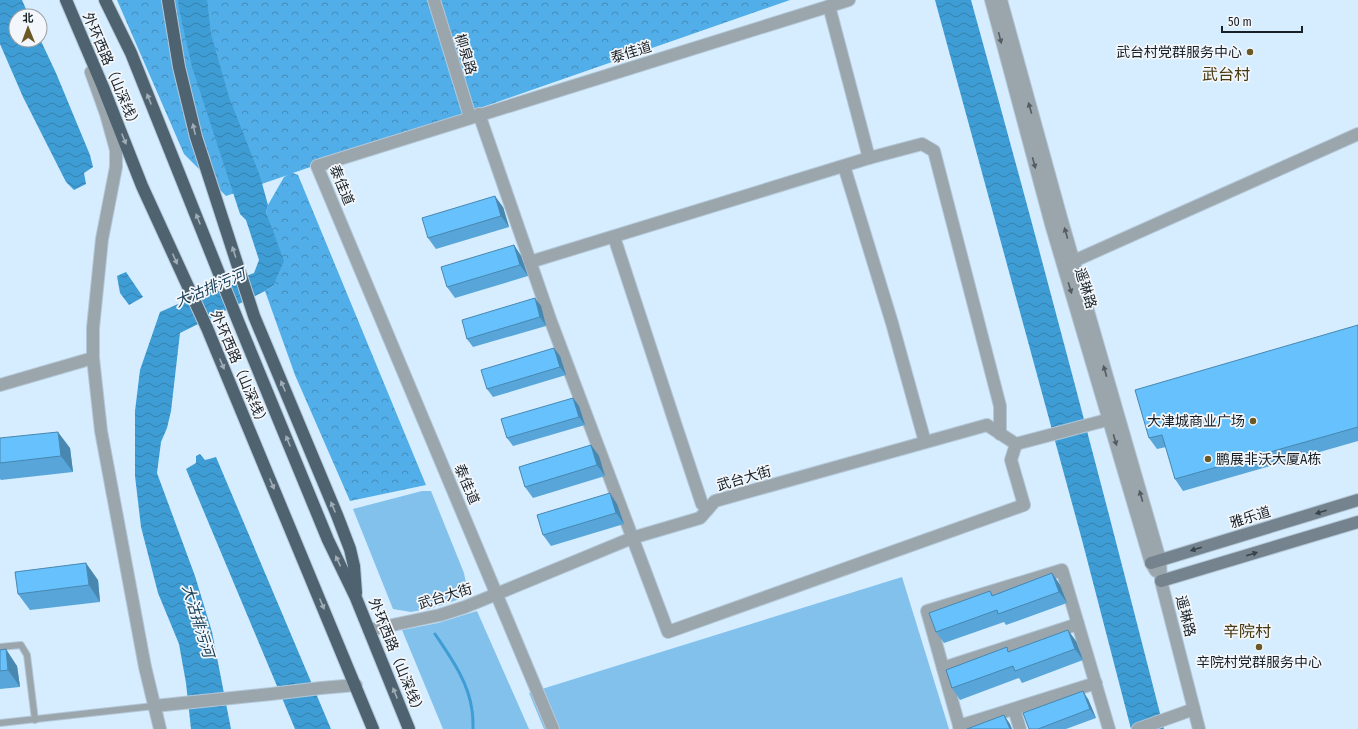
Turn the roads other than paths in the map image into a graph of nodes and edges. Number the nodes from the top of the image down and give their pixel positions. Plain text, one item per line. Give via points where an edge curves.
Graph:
1 (59, 0) edge
2 (66, 0) edge
3 (105, 0) edge
4 (168, 0) edge
5 (434, 0) edge
6 (849, 0) edge
7 (991, 0) edge
8 (1001, 0) edge
9 (829, 6) junction
10 (474, 116) junction
11 (1358, 134) edge
12 (869, 158) junction
13 (844, 166) junction
14 (614, 237) junction
15 (530, 262) junction
16 (1068, 262) junction
17 (93, 358) junction
18 (0, 385) edge
19 (1114, 418) junction
20 (1000, 434) junction
21 (925, 442) junction
22 (1016, 444) junction
23 (1358, 500) edge
24 (708, 509) junction
25 (1358, 522) edge
26 (632, 538) junction
27 (1155, 562) junction
28 (1161, 581) junction
29 (497, 594) junction
30 (356, 598) junction
31 (1078, 624) junction
32 (369, 630) junction
33 (0, 647) edge
34 (943, 668) junction
35 (1096, 683) junction
36 (356, 686) junction
37 (154, 706) junction
38 (1014, 709) junction
39 (1194, 710) junction
40 (35, 720) junction
41 (0, 723) edge
42 (959, 728) edge
43 (160, 729) edge
44 (373, 729) edge
45 (409, 729) edge
46 (553, 729) edge
47 (1020, 729) edge
48 (1109, 729) edge
49 (1138, 729) edge
50 (1199, 729) edge

1 - 17 street via 84,50 116,150 116,167 102,239 93,328
2 -> 36 highway, 外环西路（山深线） via 142,186 206,328
30 -> 3 highway, 外环西路（山深线） via 328,540 131,53
30 -> 4 highway via 350,549 254,316 196,137 179,67
5 - 10 street, 柳泉路
6 - 9 street, 泰佳道
7 -> 16 street, 遥琳路 via 1014,88
16 -> 8 street, 遥琳路
9 - 10 street, 泰佳道
9 - 12 street
10 - 15 street, 柳泉路
10 - 29 street, 泰佳道 via 317,166
11 - 16 street
12 - 13 street
12 - 20 street via 922,144 934,151 1000,406
13 - 14 street
13 - 21 street
14 - 15 street
14 - 24 street via 702,504
15 - 26 street, 柳泉路
16 - 19 street, 遥琳路
17 - 18 street
17 - 37 street via 101,431
19 - 22 street
19 - 27 street, 遥琳路
20 - 21 street, 武台大街 via 987,425
20 - 22 street, 武台大街
21 - 24 street, 武台大街 via 715,501
22 - 26 street, 柳泉路 via 1011,460 1024,505 668,632
23 -> 27 main road, 雅乐道
24 - 26 street, 武台大街 via 700,518
28 -> 25 main road
26 - 29 street, 武台大街
27 - 28 street, 遥琳路
28 - 39 street, 遥琳路
29 - 32 street, 武台大街 via 440,615
29 - 46 street, 泰佳道
30 - 32 highway, 外环西路（山深线）
31 - 34 street
31 - 34 street via 1062,570 927,611
31 - 35 street
45 -> 32 highway, 外环西路（山深线）
33 - 40 lane via 21,645 27,655
34 - 42 street
35 - 38 street
35 - 48 street
36 - 37 street
36 - 44 highway, 外环西路（山深线）
37 - 40 lane
37 - 43 street
38 - 42 street
38 - 47 street
39 - 49 street
39 - 50 street, 遥琳路
40 - 41 lane

